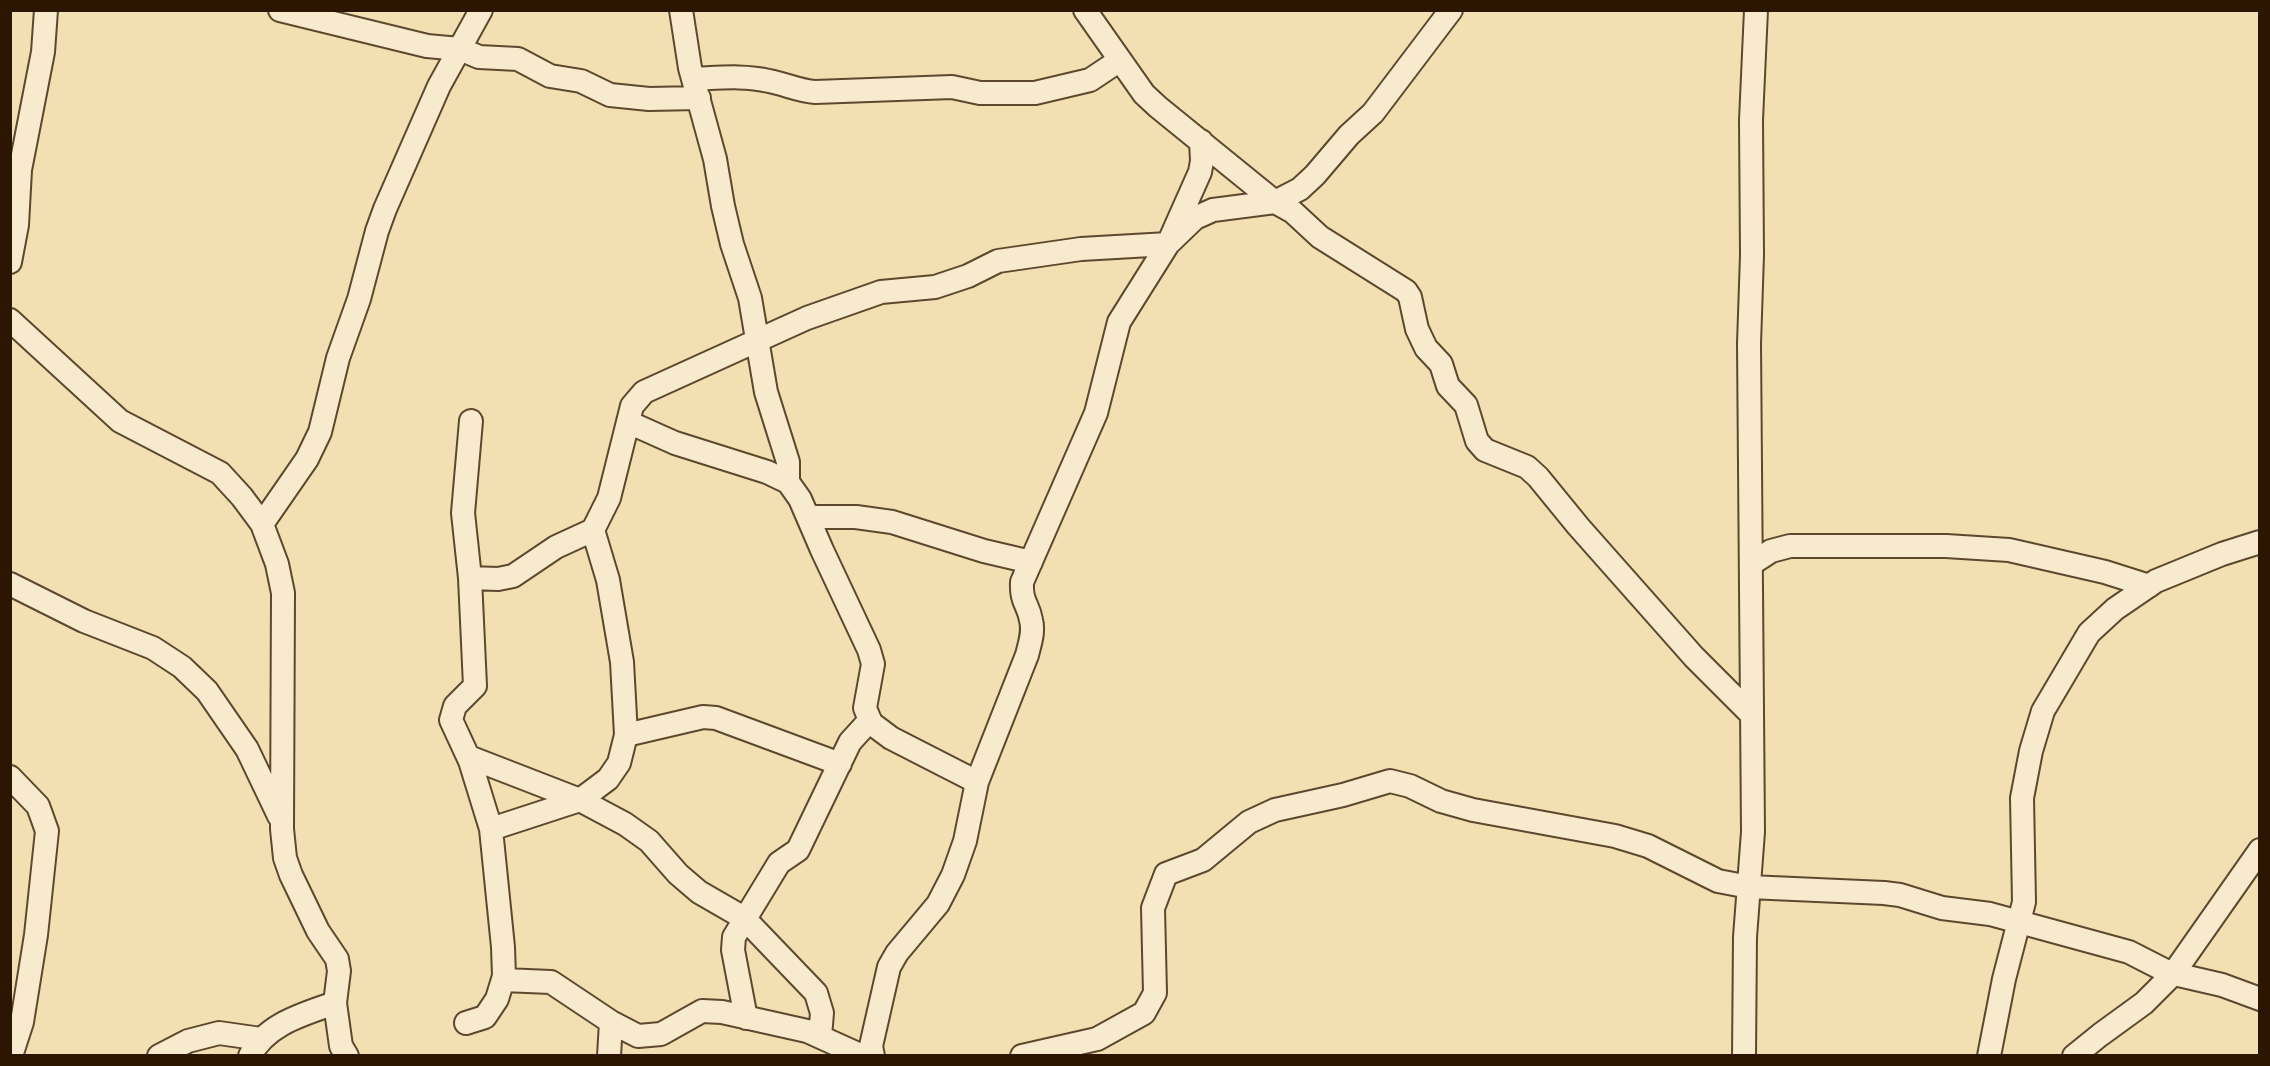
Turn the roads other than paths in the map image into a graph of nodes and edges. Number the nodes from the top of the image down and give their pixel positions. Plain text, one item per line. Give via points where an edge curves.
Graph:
1 (46, 10) edge
2 (280, 10) edge
3 (681, 10) edge
4 (1085, 10) edge
5 (1451, 10) edge
6 (1756, 10) edge
7 (469, 25) edge
8 (1120, 60) junction
9 (696, 88) junction
10 (1201, 141) junction
11 (1275, 202) junction
12 (1168, 244) junction
13 (10, 262) edge
14 (10, 320) edge
15 (757, 340) junction
16 (471, 422) dead end
17 (628, 422) junction
18 (788, 482) junction
19 (809, 517) junction
20 (262, 524) junction
21 (593, 530) junction
22 (2259, 542) edge
23 (1031, 562) junction
24 (1751, 564) junction
25 (470, 578) junction
26 (10, 584) edge
27 (2149, 586) junction
28 (1751, 714) junction
29 (870, 720) junction
30 (626, 735) junction
31 (469, 757) junction
32 (840, 764) junction
33 (10, 777) edge
34 (977, 782) junction
35 (580, 800) junction
36 (282, 829) junction
37 (491, 829) junction
38 (2259, 850) edge
39 (1749, 887) junction
40 (744, 918) junction
41 (2020, 923) junction
42 (2173, 974) junction
43 (503, 980) junction
44 (2259, 999) edge
45 (335, 1003) junction
46 (746, 1018) junction
47 (611, 1022) junction
48 (466, 1023) dead end
49 (820, 1036) junction
50 (256, 1047) edge
51 (865, 1055) edge
52 (11, 1056) edge
53 (159, 1056) edge
54 (347, 1056) edge
55 (609, 1056) edge
56 (1022, 1056) edge
57 (1744, 1056) edge
58 (1989, 1056) edge
59 (2074, 1056) edge

1 - 13 street via 43,52 20,170
2 - 7 street via 427,46
3 - 9 street
4 - 8 street
5 - 11 street via 1373,113 1315,175
6 - 24 street via 1750,120
7 - 9 street via 479,57 518,59 550,76 581,81 610,95 649,99
7 - 20 street via 385,209 338,358 320,432 307,459
8 - 9 street via 1090,80 1035,93 980,93 951,87 816,92 769,80 741,78
8 - 10 street via 1144,94
9 - 15 street via 732,244 750,298
10 - 11 street
10 - 12 street via 1200,172
11 - 12 street via 1213,210 1195,218
11 - 28 street via 1293,212 1320,237 1406,291 1417,329 1428,352 1441,364 1448,386 1466,405 1477,441 1485,450 1527,467 1538,477 1694,657
12 - 15 street via 1081,249 998,261 935,287 881,292 849,302
12 - 23 street via 1119,322 1096,413
14 - 20 street via 120,421 220,473
15 - 17 street via 644,392 632,406
15 - 18 street via 765,392 788,462
16 - 25 street via 463,513
17 - 18 street via 675,443
17 - 21 street via 609,498
18 - 19 street
19 - 23 street via 891,522
19 - 29 street via 869,650 873,664 865,708
20 - 36 street via 283,593
21 - 25 street via 556,547 513,576
21 - 30 street via 608,580 622,662
22 - 27 street
23 - 34 street via 1022,582 1022,596 1032,635
24 - 27 street via 1771,551 1790,546 1946,546 2009,550
24 - 28 street
25 - 31 street via 475,686 455,706 451,720
26 - 36 street via 84,621 153,648 182,667 207,691 247,749 278,810
27 - 41 street via 2089,633 2043,711 2022,798 2024,902
28 - 39 street via 1753,832
29 - 32 street via 850,742
29 - 34 street via 891,738
30 - 32 street via 703,717 716,718
30 - 35 street via 619,763 608,779
31 - 35 street
31 - 37 street
32 - 40 street via 798,850 779,862
33 - 52 street via 38,806 47,831 22,1022
34 - 51 street via 965,841 953,875 938,904 889,968
35 - 37 street
35 - 40 street via 630,827 699,892
36 - 45 street via 291,875 318,931 337,958
37 - 43 street
38 - 42 street
39 - 41 street via 1900,895 1942,908
39 - 56 street via 1718,881 1647,846 1615,836 1473,810 1390,781 1275,810 1249,822 1203,860 1166,874 1153,908 1155,993 1144,1013 1097,1039
39 - 57 street
40 - 46 street via 734,937 733,950
40 - 49 street via 816,993 822,1013
41 - 42 street via 2129,952
41 - 58 street
42 - 44 street via 2222,985
42 - 59 street via 2144,1003
43 - 47 street via 551,982
43 - 48 street via 497,999 484,1017
45 - 50 street via 288,1020
45 - 54 street via 341,1046
46 - 47 street via 702,1011 651,1036 632,1034
46 - 49 street
47 - 55 street
49 - 51 street
50 - 53 street via 219,1033 188,1041

